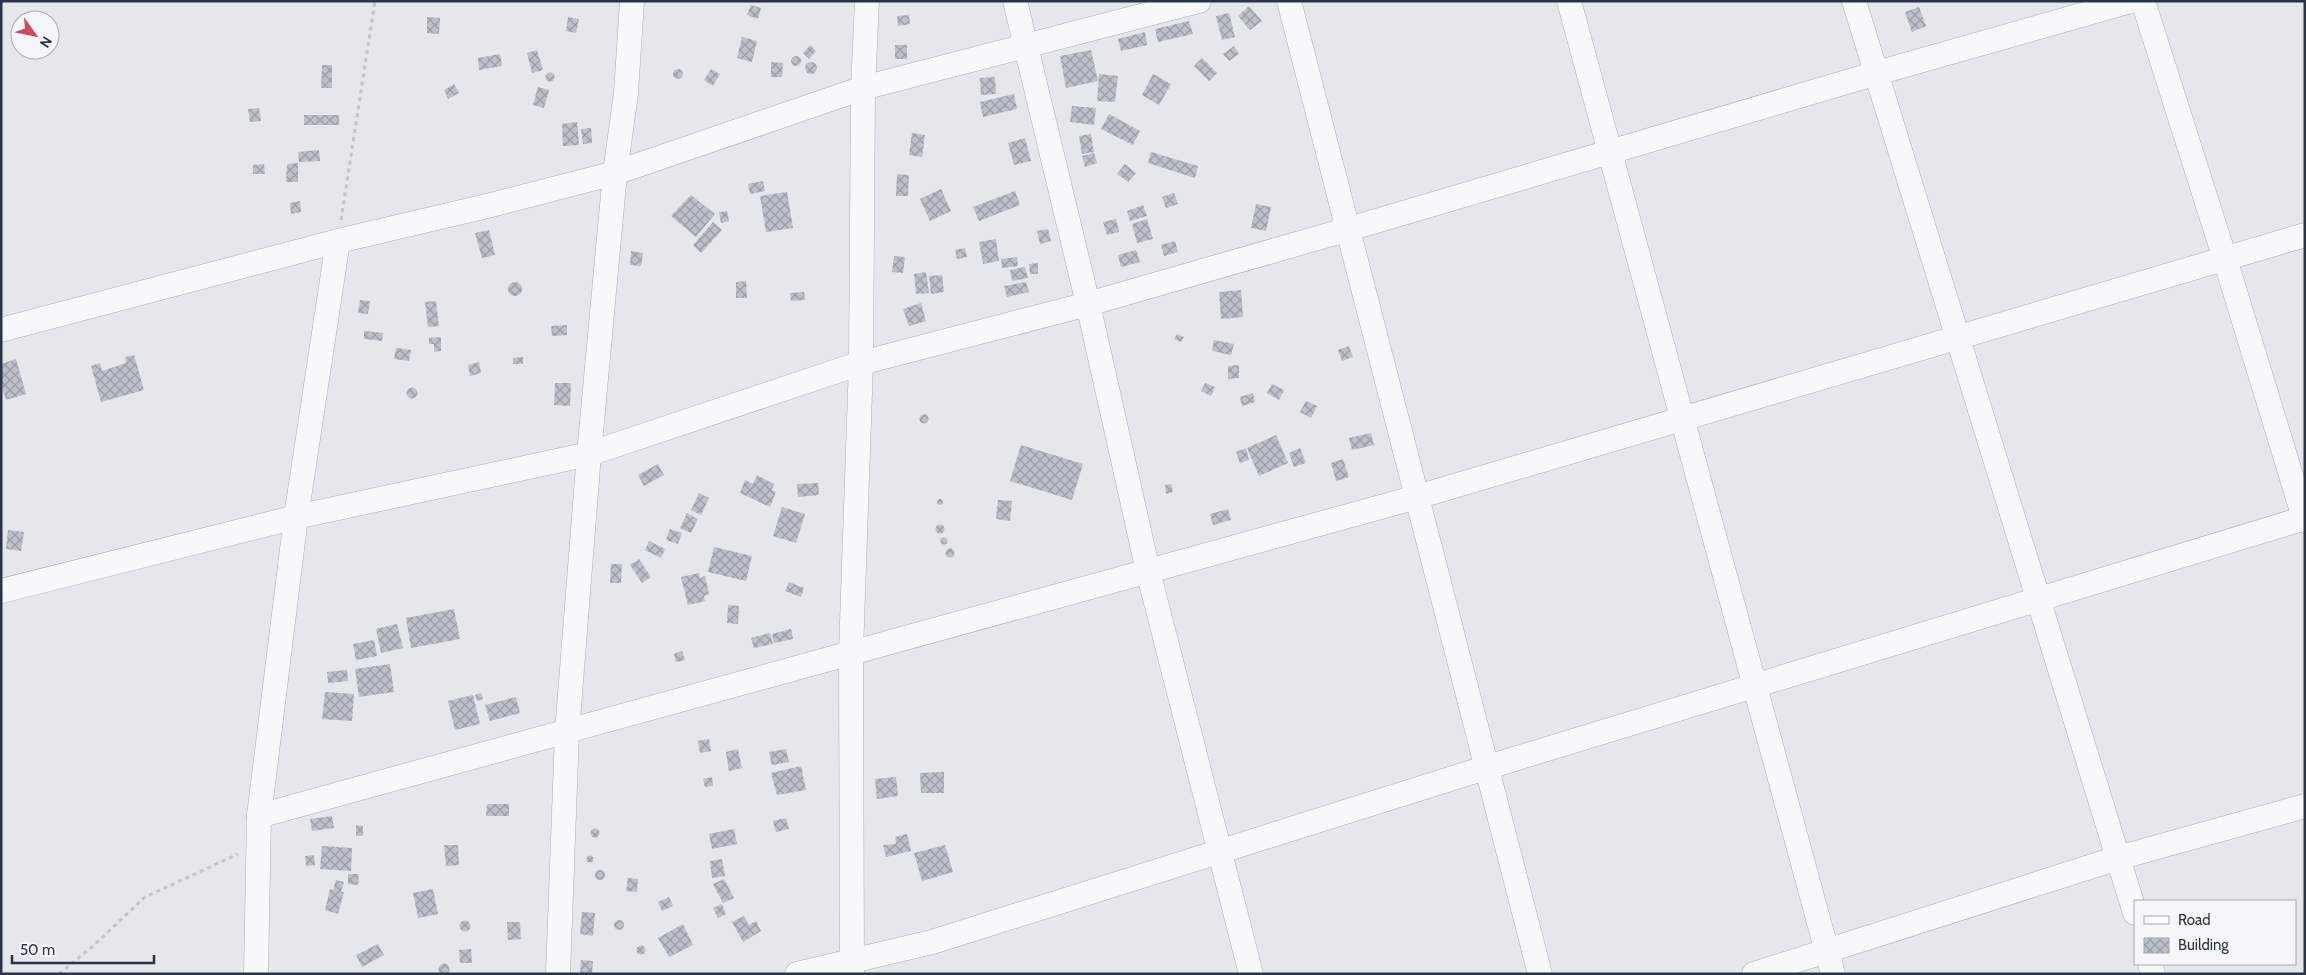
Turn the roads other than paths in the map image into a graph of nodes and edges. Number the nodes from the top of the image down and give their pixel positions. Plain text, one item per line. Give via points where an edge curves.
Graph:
1 (632, 1) edge
2 (867, 1) edge
3 (1015, 1) edge
4 (1199, 1) edge
5 (1290, 1) edge
6 (1569, 1) edge
7 (1854, 1) edge
8 (2132, 1) edge
9 (2143, 1) edge
10 (1025, 46) junction
11 (1877, 73) junction
12 (863, 88) junction
13 (1610, 151) junction
14 (615, 172) junction
15 (1349, 229) junction
16 (2305, 235) edge
17 (338, 241) junction
18 (2225, 259) junction
19 (1088, 304) junction
20 (1, 330) edge
21 (1959, 337) junction
22 (861, 363) junction
23 (1682, 419) junction
24 (589, 454) junction
25 (1416, 497) junction
26 (296, 517) junction
27 (2304, 519) edge
28 (1148, 571) junction
29 (1, 591) edge
30 (2039, 599) junction
31 (851, 652) junction
32 (1755, 687) junction
33 (567, 732) junction
34 (1488, 767) junction
35 (2305, 806) edge
36 (259, 816) junction
37 (1220, 850) junction
38 (2118, 858) junction
39 (2134, 910) edge
40 (1826, 951) junction
41 (852, 967) edge
42 (256, 974) edge
43 (558, 974) edge
44 (797, 974) edge
45 (1251, 974) edge
46 (1540, 974) edge
47 (1754, 974) edge
48 (1832, 974) edge

1 - 14 street via 626,93
2 - 12 street
3 - 10 street
4 - 10 street
5 - 15 street
6 - 13 street
7 - 11 street
8 - 11 street
9 - 18 street
10 - 12 street
10 - 19 street
11 - 13 street
11 - 21 street
12 - 14 street
12 - 22 street
13 - 15 street
13 - 23 street
14 - 17 street
14 - 24 street
15 - 19 street
15 - 25 street
16 - 18 street
17 - 20 street
17 - 26 street
18 - 21 street
18 - 27 street
19 - 22 street
19 - 28 street
21 - 23 street
21 - 30 street
22 - 24 street
22 - 31 street
23 - 25 street
23 - 32 street
24 - 26 street
24 - 33 street
25 - 28 street
25 - 34 street
26 - 29 street
26 - 36 street
27 - 30 street
28 - 31 street
28 - 37 street
30 - 32 street
30 - 38 street
31 - 33 street
31 - 41 street
32 - 34 street
32 - 40 street
33 - 36 street
33 - 43 street
34 - 37 street
34 - 46 street
35 - 38 street
36 - 42 street
37 - 41 street
37 - 45 street
38 - 39 street
38 - 40 street
40 - 47 street
40 - 48 street
41 - 44 street

